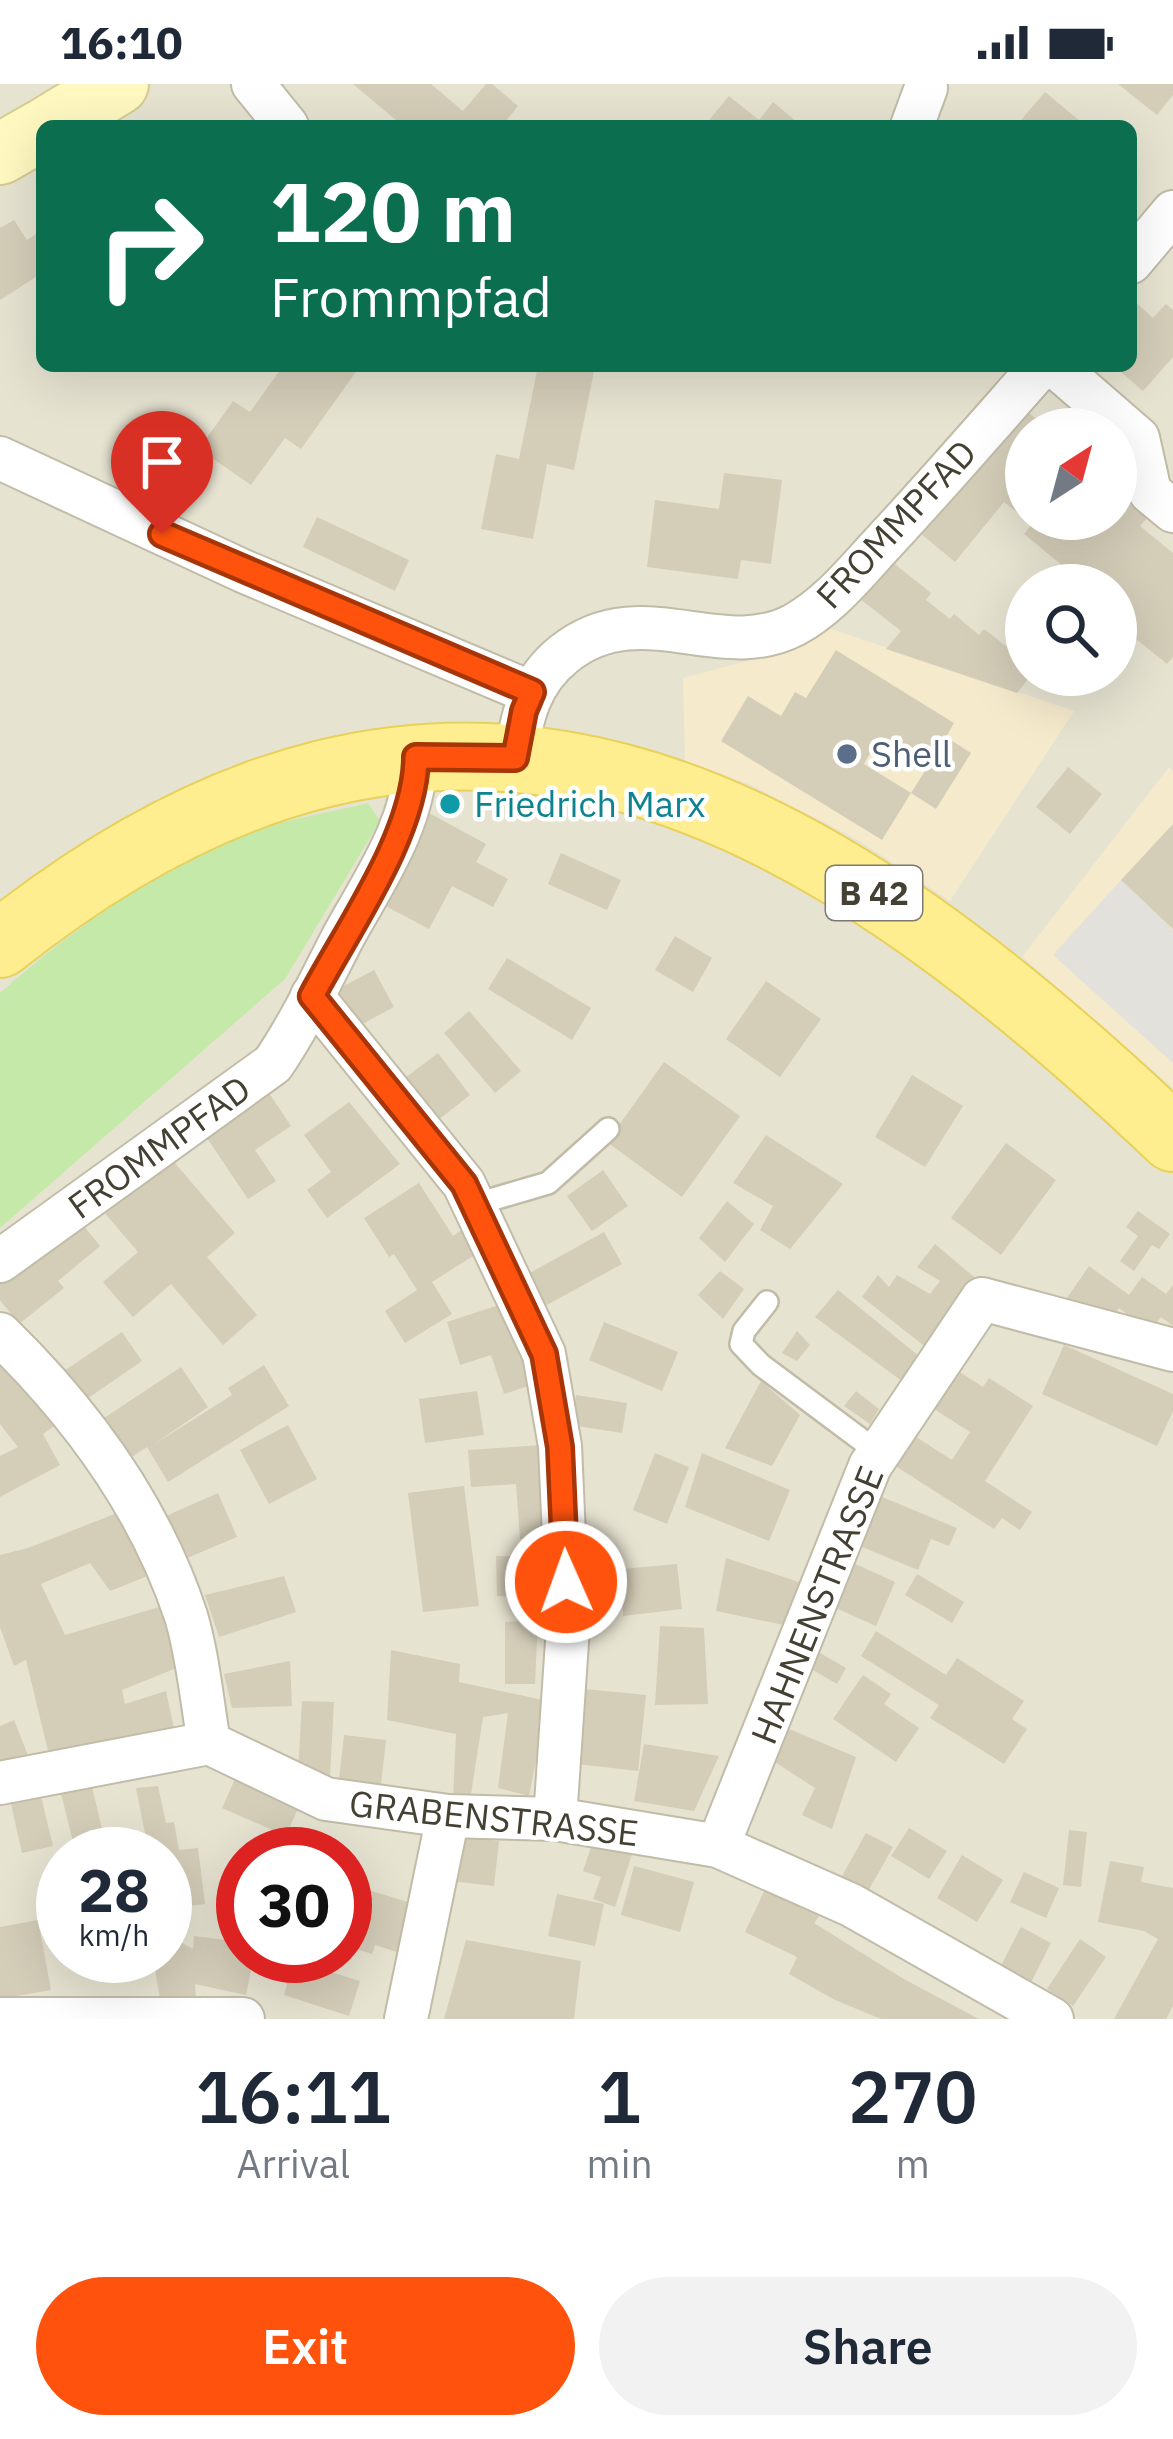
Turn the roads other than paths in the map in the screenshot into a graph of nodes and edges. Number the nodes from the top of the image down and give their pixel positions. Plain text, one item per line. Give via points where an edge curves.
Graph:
1 (253, 84) edge
2 (281, 120) edge
3 (36, 129) edge
4 (0, 154) edge
5 (1173, 212) edge
6 (1137, 255) edge
7 (1036, 372) edge
8 (1062, 372) edge
9 (0, 458) edge
10 (1173, 511) edge
11 (532, 692) junction
12 (416, 757) junction
13 (515, 758) junction
14 (0, 944) edge
15 (312, 996) junction
16 (608, 1129) dead end
17 (1173, 1138) edge
18 (473, 1205) junction
19 (0, 1261) edge
20 (767, 1302) dead end
21 (0, 1334) edge
22 (1173, 1350) edge
23 (879, 1453) junction
24 (209, 1743) junction
25 (0, 1784) edge
26 (448, 1816) junction
27 (555, 1819) junction
28 (718, 1846) junction
29 (0, 2019) edge
30 (243, 2019) edge
31 (406, 2019) edge
32 (1052, 2019) edge

1 - 2 street
3 - 4 street
5 - 6 street
7 - 11 street, FROMMPFAD via 840,589 792,626 747,638 654,626 604,631 560,657
8 - 10 street via 1138,438 1150,492
9 - 11 street via 242,572
11 - 13 street, FROMMPFAD
12 - 13 main road, B 42
12 - 14 main road, B 42 via 304,777 212,811 60,896
12 - 15 street, FROMMPFAD via 402,827
13 - 17 main road, B 42 via 687,797 816,858 995,980
15 - 18 street
15 - 19 street, FROMMPFAD via 274,1064
16 - 18 lane via 548,1183
18 - 27 street via 544,1354 560,1447 568,1627
20 - 23 lane via 741,1344
21 - 24 street via 56,1389 132,1497 186,1618
22 - 23 street, HAHNENSTRASSE via 982,1299
23 - 28 street, HAHNENSTRASSE
24 - 25 street
24 - 26 street, GRABENSTRASSE via 326,1799
26 - 27 street, GRABENSTRASSE
26 - 31 street
27 - 28 street, GRABENSTRASSE
28 - 32 street, GRABENSTRASSE via 851,1905
29 - 30 street

